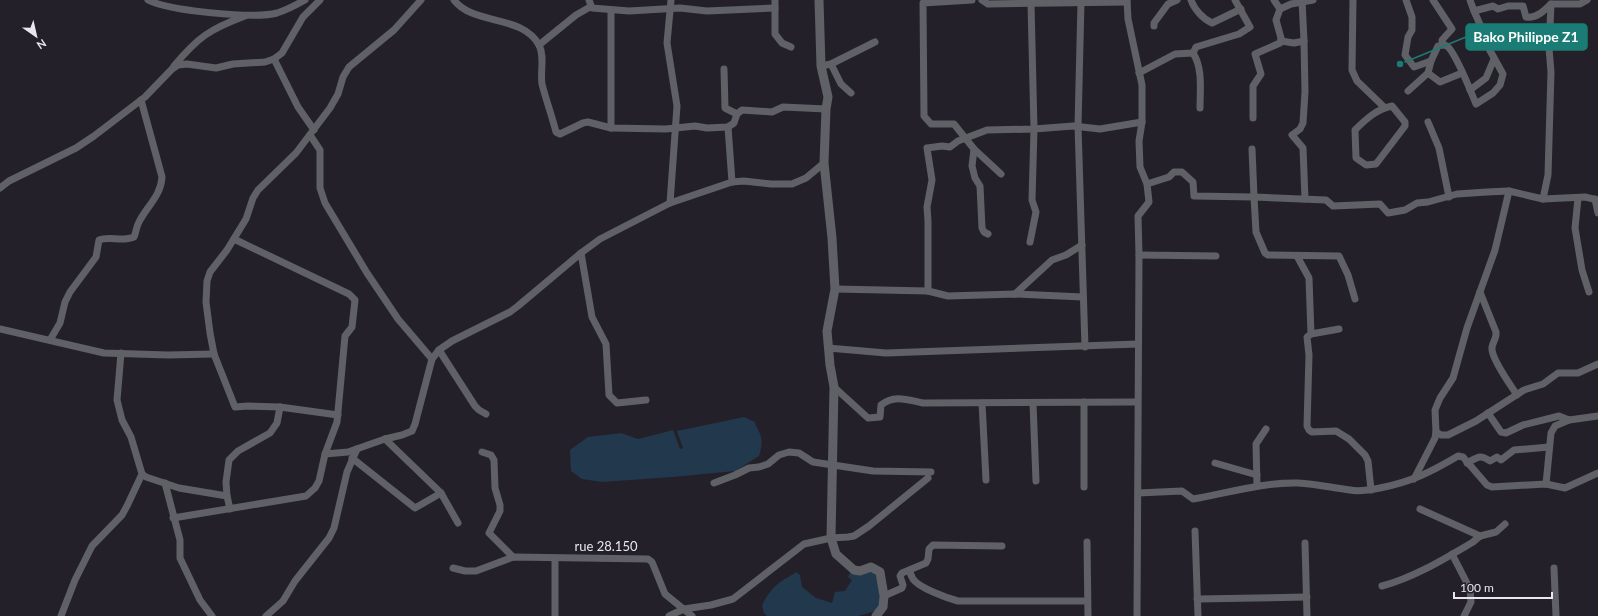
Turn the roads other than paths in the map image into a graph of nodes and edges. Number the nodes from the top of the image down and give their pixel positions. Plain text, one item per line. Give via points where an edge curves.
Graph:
1 (148, 0) edge
2 (173, 0) edge
3 (305, 0) edge
4 (320, 0) edge
5 (421, 0) edge
6 (454, 0) edge
7 (671, 0) edge
8 (819, 0) edge
9 (972, 0) edge
10 (982, 0) edge
11 (1177, 0) edge
12 (1191, 0) edge
13 (1235, 0) edge
14 (1274, 0) edge
15 (1302, 0) edge
16 (1313, 0) edge
17 (1353, 0) edge
18 (1406, 0) edge
19 (1433, 0) edge
20 (1470, 0) edge
21 (1587, 0) edge
22 (1127, 1) edge
23 (1081, 2) junction
24 (1031, 3) junction
25 (590, 4) edge
26 (775, 4) edge
27 (1551, 4) junction
28 (166, 6) junction
29 (671, 8) junction
30 (1241, 9) junction
31 (1280, 9) junction
32 (611, 10) junction
33 (1474, 11) junction
34 (248, 15) junction
35 (1154, 26) dead end
36 (1281, 41) junction
37 (1304, 41) junction
38 (875, 42) dead end
39 (539, 45) junction
40 (1442, 45) junction
41 (792, 47) dead end
42 (1193, 53) junction
43 (274, 59) junction
44 (1494, 59) junction
45 (1431, 60) junction
46 (831, 64) junction
47 (821, 66) junction
48 (172, 69) junction
49 (724, 69) dead end
50 (1139, 73) junction
51 (1428, 73) junction
52 (1462, 73) junction
53 (1470, 90) junction
54 (1408, 91) dead end
55 (851, 93) dead end
56 (141, 100) junction
57 (1384, 107) junction
58 (1200, 108) dead end
59 (826, 109) junction
60 (737, 114) junction
61 (1253, 118) dead end
62 (1142, 122) junction
63 (1428, 122) dead end
64 (1078, 126) junction
65 (728, 127) junction
66 (611, 128) junction
67 (675, 128) junction
68 (1034, 129) junction
69 (312, 132) junction
70 (966, 138) junction
71 (974, 149) junction
72 (1252, 149) dead end
73 (824, 164) junction
74 (1001, 174) dead end
75 (732, 182) junction
76 (1147, 184) junction
77 (0, 188) edge
78 (1510, 191) junction
79 (1254, 196) junction
80 (1449, 197) junction
81 (1578, 198) junction
82 (1305, 199) junction
83 (1543, 199) junction
84 (1596, 199) edge
85 (670, 203) junction
86 (1598, 213) edge
87 (988, 234) dead end
88 (234, 239) junction
89 (1030, 242) dead end
90 (1082, 245) junction
91 (581, 253) junction
92 (1139, 255) junction
93 (1216, 256) dead end
94 (1297, 256) junction
95 (835, 289) junction
96 (928, 291) junction
97 (1480, 292) junction
98 (1589, 292) dead end
99 (1015, 294) junction
100 (1083, 297) junction
101 (1355, 299) dead end
102 (0, 329) edge
103 (1339, 329) dead end
104 (1311, 334) junction
105 (50, 340) junction
106 (1138, 344) junction
107 (1085, 346) junction
108 (828, 348) junction
109 (439, 350) junction
110 (121, 353) junction
111 (214, 354) junction
112 (432, 359) junction
113 (1598, 364) edge
114 (834, 387) junction
115 (1517, 394) junction
116 (646, 400) dead end
117 (1084, 402) junction
118 (1137, 402) junction
119 (982, 403) junction
120 (1033, 403) junction
121 (280, 407) junction
122 (1488, 413) junction
123 (486, 414) dead end
124 (338, 415) junction
125 (1598, 416) edge
126 (1569, 420) junction
127 (1266, 428) dead end
128 (1436, 432) junction
129 (385, 439) junction
130 (1549, 447) junction
131 (357, 449) junction
132 (482, 452) dead end
133 (325, 454) junction
134 (352, 458) junction
135 (1215, 463) dead end
136 (1468, 463) junction
137 (832, 464) junction
138 (1598, 473) edge
139 (142, 474) junction
140 (1257, 475) junction
141 (1414, 479) junction
142 (986, 480) dead end
143 (1036, 481) dead end
144 (165, 483) junction
145 (714, 483) dead end
146 (1546, 484) junction
147 (1257, 486) junction
148 (1084, 487) dead end
149 (1371, 490) junction
150 (441, 493) junction
151 (1138, 493) junction
152 (227, 496) junction
153 (230, 509) junction
154 (1420, 509) dead end
155 (173, 518) junction
156 (458, 523) dead end
157 (1505, 524) dead end
158 (1195, 531) dead end
159 (1480, 536) junction
160 (831, 538) junction
161 (1087, 542) dead end
162 (1305, 543) dead end
163 (1002, 546) dead end
164 (1452, 554) junction
165 (513, 557) junction
166 (555, 558) junction
167 (454, 568) dead end
168 (1554, 568) dead end
169 (910, 570) junction
170 (1382, 586) dead end
171 (884, 596) junction
172 (1307, 597) junction
173 (1197, 599) junction
174 (1088, 601) junction
175 (684, 610) junction
176 (61, 616) edge
177 (212, 616) edge
178 (266, 616) edge
179 (555, 616) edge
180 (669, 616) edge
181 (692, 616) edge
182 (876, 616) edge
183 (1088, 616) edge
184 (1137, 616) edge
185 (1198, 616) edge
186 (1308, 616) edge
187 (1464, 616) edge
188 (1556, 616) edge

1 - 28 street
2 - 28 street
3 - 34 street via 277,13
4 - 43 street via 303,17 282,53
5 - 69 street via 394,30 350,67 343,77 335,100
6 - 39 street via 461,9 524,29
7 - 29 street
8 - 47 street
9 - 70 street via 923,3 924,116 931,124 954,124
10 - 24 street via 988,4
11 - 35 street via 1168,4
12 - 30 street via 1206,21 1212,23
13 - 30 street
14 - 31 street
15 - 16 street
15 - 31 street
15 - 37 street
17 - 57 street via 1352,70 1357,80
18 - 45 street via 1412,18 1412,30 1408,37 1405,56 1414,67
19 - 40 street via 1452,29 1442,40
20 - 33 street
21 - 27 street via 1580,4
22 - 23 street
22 - 50 street via 1130,32
23 - 24 street
23 - 64 street
24 - 68 street
25 - 32 street via 592,8
25 - 39 street
26 - 29 street via 707,11
26 - 41 street via 775,34 782,43
27 - 33 street via 1531,18 1526,17 1523,6 1498,9 1493,6
27 - 83 street via 1548,175
28 - 34 street
29 - 32 street
29 - 67 street via 667,43 677,106
30 - 42 street via 1250,27 1239,34 1196,47
31 - 36 street via 1276,20
32 - 66 street
33 - 44 street
34 - 48 street via 215,28 200,38
36 - 37 street
36 - 61 street via 1255,54 1261,74 1253,86
37 - 82 street via 1305,92 1302,123 1300,129 1292,135 1303,148
38 - 46 street
39 - 66 street via 543,86 556,132 560,134 588,122
40 - 45 street via 1438,46
40 - 52 street via 1448,47
42 - 50 street via 1175,54
42 - 58 street via 1200,76
43 - 48 street via 216,68 187,64
43 - 69 street
44 - 53 street via 1486,78
44 - 53 street via 1503,74 1500,85 1493,94 1476,104
45 - 51 street
46 - 47 street
46 - 55 street via 841,84
47 - 59 street via 828,97
48 - 56 street
49 - 60 street via 725,108
50 - 62 street via 1142,85
51 - 52 street via 1440,82
51 - 54 street
52 - 53 street
56 - 77 street via 76,148 9,181
56 - 105 street via 162,177 160,189 138,224 134,238 99,240 96,257 70,292 60,323
57 - 57 street via 1368,117 1355,130 1356,158 1366,165 1376,164 1405,126 1405,122 1392,106
59 - 60 street via 783,107 772,112 742,110
59 - 73 street
60 - 65 street via 734,123
62 - 64 street via 1100,130
62 - 76 street via 1139,141 1140,167
63 - 80 street via 1439,148
64 - 68 street
64 - 90 street
65 - 67 street
65 - 75 street
66 - 67 street
67 - 85 street
68 - 70 street via 987,130
68 - 89 street via 1032,200 1036,212
69 - 88 street via 296,153 258,190
69 - 112 street via 320,150 320,188 325,203 398,319
70 - 71 street
70 - 96 street via 950,147 926,148 932,180 927,207
71 - 74 street
71 - 87 street via 972,166 980,186 982,228
72 - 79 street
73 - 75 street via 806,178 792,184
73 - 95 street
75 - 85 street
76 - 79 street via 1169,177 1174,172 1182,172 1193,182 1194,196
76 - 92 street via 1149,202 1138,216
78 - 80 street via 1457,194
78 - 83 street
78 - 97 street via 1495,250
79 - 82 street
79 - 94 street via 1256,232 1265,253
80 - 82 street via 1417,203 1388,214 1380,204 1333,206 1326,200
81 - 83 street
81 - 84 street
81 - 98 street via 1575,228 1582,270
84 - 86 street
85 - 91 street via 600,239
88 - 111 street via 207,281 206,302
88 - 124 street via 354,298 353,323 345,336
90 - 99 street via 1052,260
90 - 100 street
91 - 109 street via 518,306
91 - 116 street via 592,317 606,344 609,395 617,403
92 - 93 street
92 - 106 street
94 - 101 street via 1339,256
94 - 104 street via 1309,278
95 - 96 street
95 - 108 street via 827,331
96 - 99 street via 948,296
97 - 115 street via 1496,332 1492,351
97 - 128 street via 1453,378 1440,398 1436,410
99 - 100 street
100 - 107 street
102 - 105 street
103 - 104 street
104 - 149 street via 1307,337 1307,426 1312,432 1336,431 1349,439 1368,461
105 - 110 street via 104,353
106 - 107 street
106 - 118 street
107 - 108 street via 886,353
108 - 114 street
109 - 112 street
109 - 123 street via 474,406
110 - 111 street
110 - 139 street via 117,400
111 - 121 street via 235,407
112 - 129 street via 414,428 408,433
113 - 115 street via 1578,374 1558,373 1543,384
114 - 119 street via 868,418 880,417 881,405 892,398 923,403
114 - 137 street
115 - 122 street
117 - 118 street
117 - 120 street
117 - 148 street
118 - 151 street
119 - 120 street
119 - 142 street
120 - 143 street
121 - 124 street
121 - 152 street via 277,423 270,433 238,451 229,460
122 - 126 street via 1501,432 1506,433 1523,425 1559,416
122 - 128 street via 1448,435
124 - 133 street
125 - 126 street
126 - 130 street via 1555,426
127 - 140 street via 1256,444
128 - 141 street
129 - 131 street
129 - 150 street
130 - 136 street via 1514,450 1501,460 1497,457 1490,461 1479,456
130 - 146 street
131 - 133 street
131 - 134 street
132 - 165 street via 491,455 494,460 495,488 500,505 500,511 489,532
133 - 153 street via 319,481 306,496
134 - 150 street via 415,508
134 - 178 street via 334,528 329,538 295,581 283,601
135 - 140 street
136 - 141 street via 1463,457 1458,456 1432,472
136 - 146 street via 1487,485 1492,487
137 - 145 street via 813,462 799,453 789,452 779,455 768,464 749,468
137 - 160 street
137 - 160 street via 929,476 854,536
138 - 146 street via 1565,488
139 - 144 street
139 - 176 street via 122,515 92,546
140 - 147 street
141 - 149 street
144 - 152 street via 187,490
144 - 155 street
147 - 149 street via 1298,483 1351,491
147 - 151 street via 1193,499 1182,491
150 - 156 street
151 - 184 street
152 - 153 street
153 - 155 street
154 - 159 street
155 - 177 street via 180,540 180,558 200,600
157 - 159 street via 1496,532
158 - 173 street
159 - 164 street
160 - 171 street via 836,554 854,570 860,571 871,567 880,572
160 - 175 street via 804,544 733,600
161 - 174 street
162 - 172 street
163 - 169 street via 933,545 929,549 926,563
164 - 170 street via 1418,573
164 - 187 street via 1470,589 1471,602
165 - 166 street, rue 28.150
165 - 167 street via 476,571
166 - 175 street, rue 28.150 via 648,559 652,562 665,594
166 - 179 street
168 - 188 street
169 - 171 street via 900,576 902,588
169 - 174 street via 916,582 943,597 958,601
171 - 182 street via 883,607
172 - 173 street
172 - 186 street
173 - 185 street
174 - 183 street
175 - 180 street
175 - 181 street, rue 28.150

